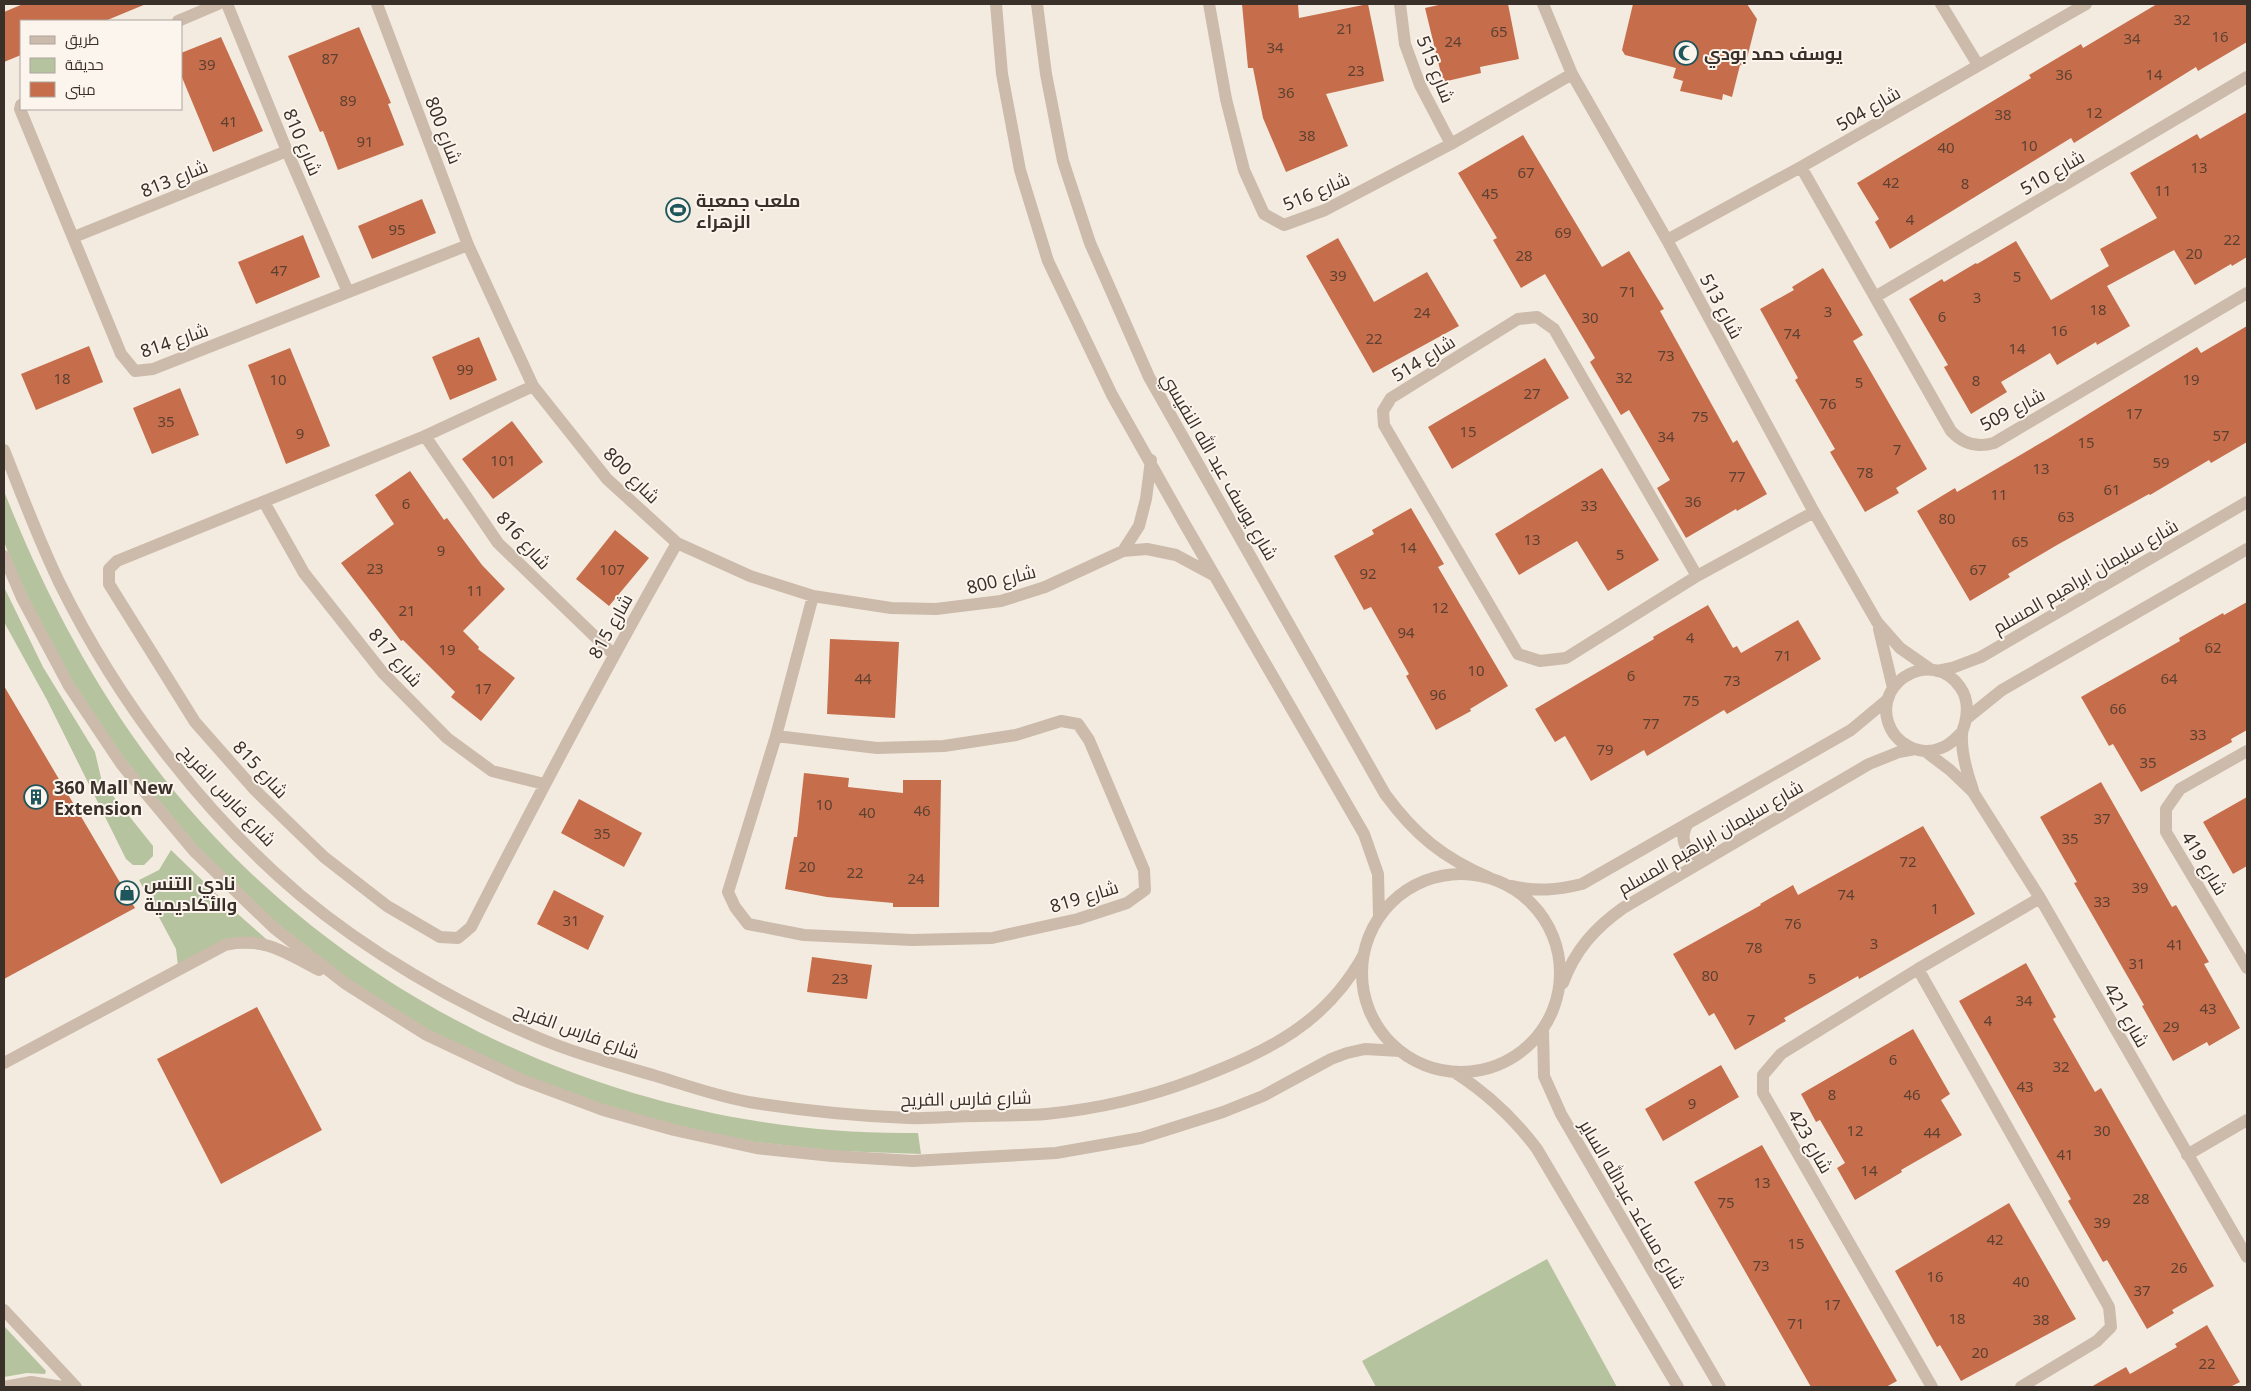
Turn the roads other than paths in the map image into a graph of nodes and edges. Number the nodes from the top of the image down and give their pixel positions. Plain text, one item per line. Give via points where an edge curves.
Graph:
1 (218, 4) edge
2 (227, 4) edge
3 (377, 4) edge
4 (996, 4) edge
5 (1037, 4) edge
6 (1209, 4) edge
7 (1400, 4) edge
8 (1543, 4) edge
9 (1942, 4) edge
10 (2086, 4) edge
11 (180, 20) edge
12 (1978, 65) junction
13 (1572, 74) junction
14 (2247, 77) edge
15 (20, 110) edge
16 (1451, 144) junction
17 (287, 151) junction
18 (1801, 166) junction
19 (74, 237) junction
20 (1667, 240) junction
21 (468, 245) junction
22 (348, 292) junction
23 (2247, 293) edge
24 (1875, 296) junction
25 (533, 386) junction
26 (425, 436) junction
27 (4, 450) edge
28 (1151, 460) junction
29 (264, 502) junction
30 (2247, 502) edge
31 (1814, 512) junction
32 (677, 543) junction
33 (2247, 549) edge
34 (1123, 551) junction
35 (4, 556) edge
36 (1215, 576) junction
37 (1697, 576) junction
38 (813, 596) junction
39 (1877, 622) junction
40 (613, 654) junction
41 (1933, 670) junction
42 (1893, 688) junction
43 (1887, 700) junction
44 (1966, 719) junction
45 (1962, 732) junction
46 (776, 736) junction
47 (1920, 750) junction
48 (2247, 751) edge
49 (544, 784) junction
50 (1973, 792) junction
51 (1688, 823) junction
52 (1709, 857) junction
53 (1490, 878) junction
54 (1507, 885) junction
55 (2040, 898) junction
56 (1379, 916) junction
57 (1364, 954) junction
58 (2247, 968) edge
59 (1918, 969) junction
60 (346, 984) junction
61 (1558, 995) junction
62 (1543, 1030) junction
63 (1400, 1051) junction
64 (4, 1063) edge
65 (1454, 1072) junction
66 (2247, 1120) edge
67 (2188, 1155) junction
68 (2247, 1257) edge
69 (4, 1310) edge
70 (4, 1387) edge
71 (62, 1387) edge
72 (76, 1387) edge
73 (1678, 1387) edge
74 (1720, 1387) edge
75 (1932, 1387) edge
76 (2020, 1387) edge

1 - 11 street
2 - 17 street, شارع 810
3 - 21 street, شارع 800
4 - 28 street via 1002,74 1020,170 1048,261 1112,394
5 - 53 street, شارع يوسف عبد الله النفيسي via 1046,74 1063,161 1090,243 1149,377 1385,794 1420,836 1465,867
6 - 16 street, شارع 516 via 1226,99 1244,170 1264,214 1284,225 1325,210
7 - 16 street, شارع 515 via 1405,44 1417,77
8 - 13 street, شارع 513
9 - 12 street
10 - 12 street, شارع 504
12 - 18 street, شارع 504
13 - 16 street, شارع 516
13 - 20 street, شارع 513
14 - 24 street, شارع 510
15 - 19 street, شارع 814
17 - 19 street, شارع 813
17 - 22 street, شارع 810
18 - 20 street, شارع 504
18 - 24 street, شارع 509
19 - 22 street, شارع 814 via 121,354 135,371 153,369
20 - 31 street, شارع 513
21 - 22 street, شارع 814
21 - 25 street, شارع 800
23 - 24 street, شارع 509 via 2001,439 1978,446 1963,442 1951,431
25 - 26 street, شارع 815
25 - 32 street, شارع 800 via 607,479
26 - 29 street, شارع 815
26 - 40 street, شارع 816 via 498,543
27 - 57 street, شارع فارس الفريح via 60,583 104,666 158,744 225,823 300,895 371,947 444,993 536,1037 607,1062 750,1102 823,1112 912,1118 1047,1114 1135,1098 1177,1086 1260,1051 1298,1030 1329,1004 1343,989
28 - 34 street via 1139,526
28 - 36 street
29 - 49 street, شارع 817 via 304,573 383,673 447,738 492,771
29 - 49 street, شارع 815 via 117,561 109,569 108,584 195,722 254,790 324,857 387,906 440,937 451,939 458,938 471,927
30 - 41 street, شارع سليمان ابراهيم المسلم via 1982,657 1952,668
31 - 37 street, شارع 514
31 - 39 street, شارع 513
32 - 38 street, شارع 800 via 750,576
32 - 40 street, شارع 815
33 - 44 street via 2002,690
34 - 36 street, شارع 800 via 1147,548 1176,555
34 - 38 street, شارع 800 via 1045,587 1001,601 966,606 892,608
35 - 60 street via 22,598 69,686 122,765 194,851 274,928
36 - 56 street via 1364,834 1378,874
37 - 37 street, شارع 514 via 1566,658 1540,661 1518,654 1384,425 1383,411 1391,398 1518,320 1537,317 1554,329
38 - 46 street, شارع 819
39 - 41 street, شارع 513 via 1900,648
39 - 42 street, شارع 513
40 - 49 street, شارع 815
41 - 42 street via 1915,671 1903,677
41 - 44 street via 1950,676 1960,686 1966,699
42 - 43 street
43 - 47 street via 1886,713 1892,730 1904,744
43 - 51 street, شارع سليمان ابراهيم المسلم via 1850,730
44 - 45 street
45 - 47 street via 1939,749
45 - 50 street, شارع 421
46 - 46 street, شارع 819 via 728,892 748,924 804,935 912,940 992,938 1078,919 1127,903 1145,890 1144,870 1089,740 1078,724 1061,721 1016,735 944,746 877,748
47 - 50 street, شارع 421 via 1950,770
47 - 52 street, شارع سليمان ابراهيم المسلم via 1899,752 1869,764
48 - 58 street, شارع 419 via 2180,789 2166,810 2166,832
50 - 55 street, شارع 421
51 - 52 street via 1683,840 1686,848 1692,854
51 - 54 street, شارع سليمان ابراهيم المسلم via 1582,884 1557,890
52 - 61 street, شارع سليمان ابراهيم المسلم via 1601,924 1582,945
53 - 54 street
53 - 56 street via 1459,874 1428,879 1401,894
54 - 61 street via 1533,904 1551,932 1560,963
55 - 59 street, شارع 423
55 - 67 street, شارع 421
56 - 57 street
57 - 63 street via 1362,981 1368,1008 1381,1032
59 - 75 street, شارع 423 via 1781,1054 1763,1074 1763,1093
59 - 76 street via 2109,1306 2111,1327 2097,1341
60 - 63 street via 425,1034 520,1079 603,1110 756,1148 832,1156 912,1161 1056,1153 1099,1146 1182,1126 1223,1112 1347,1053 1365,1049
60 - 64 street via 275,947 241,941 214,950
61 - 62 street, شارع سليمان ابراهيم المسلم
62 - 65 street via 1519,1054 1496,1066
62 - 74 street, شارع مساعد عبدالله الساير via 1544,1076 1560,1114
63 - 65 street via 1425,1066
65 - 73 street via 1508,1114 1537,1148
66 - 67 street
67 - 68 street, شارع 421
69 - 72 street
70 - 71 street via 31,1382

